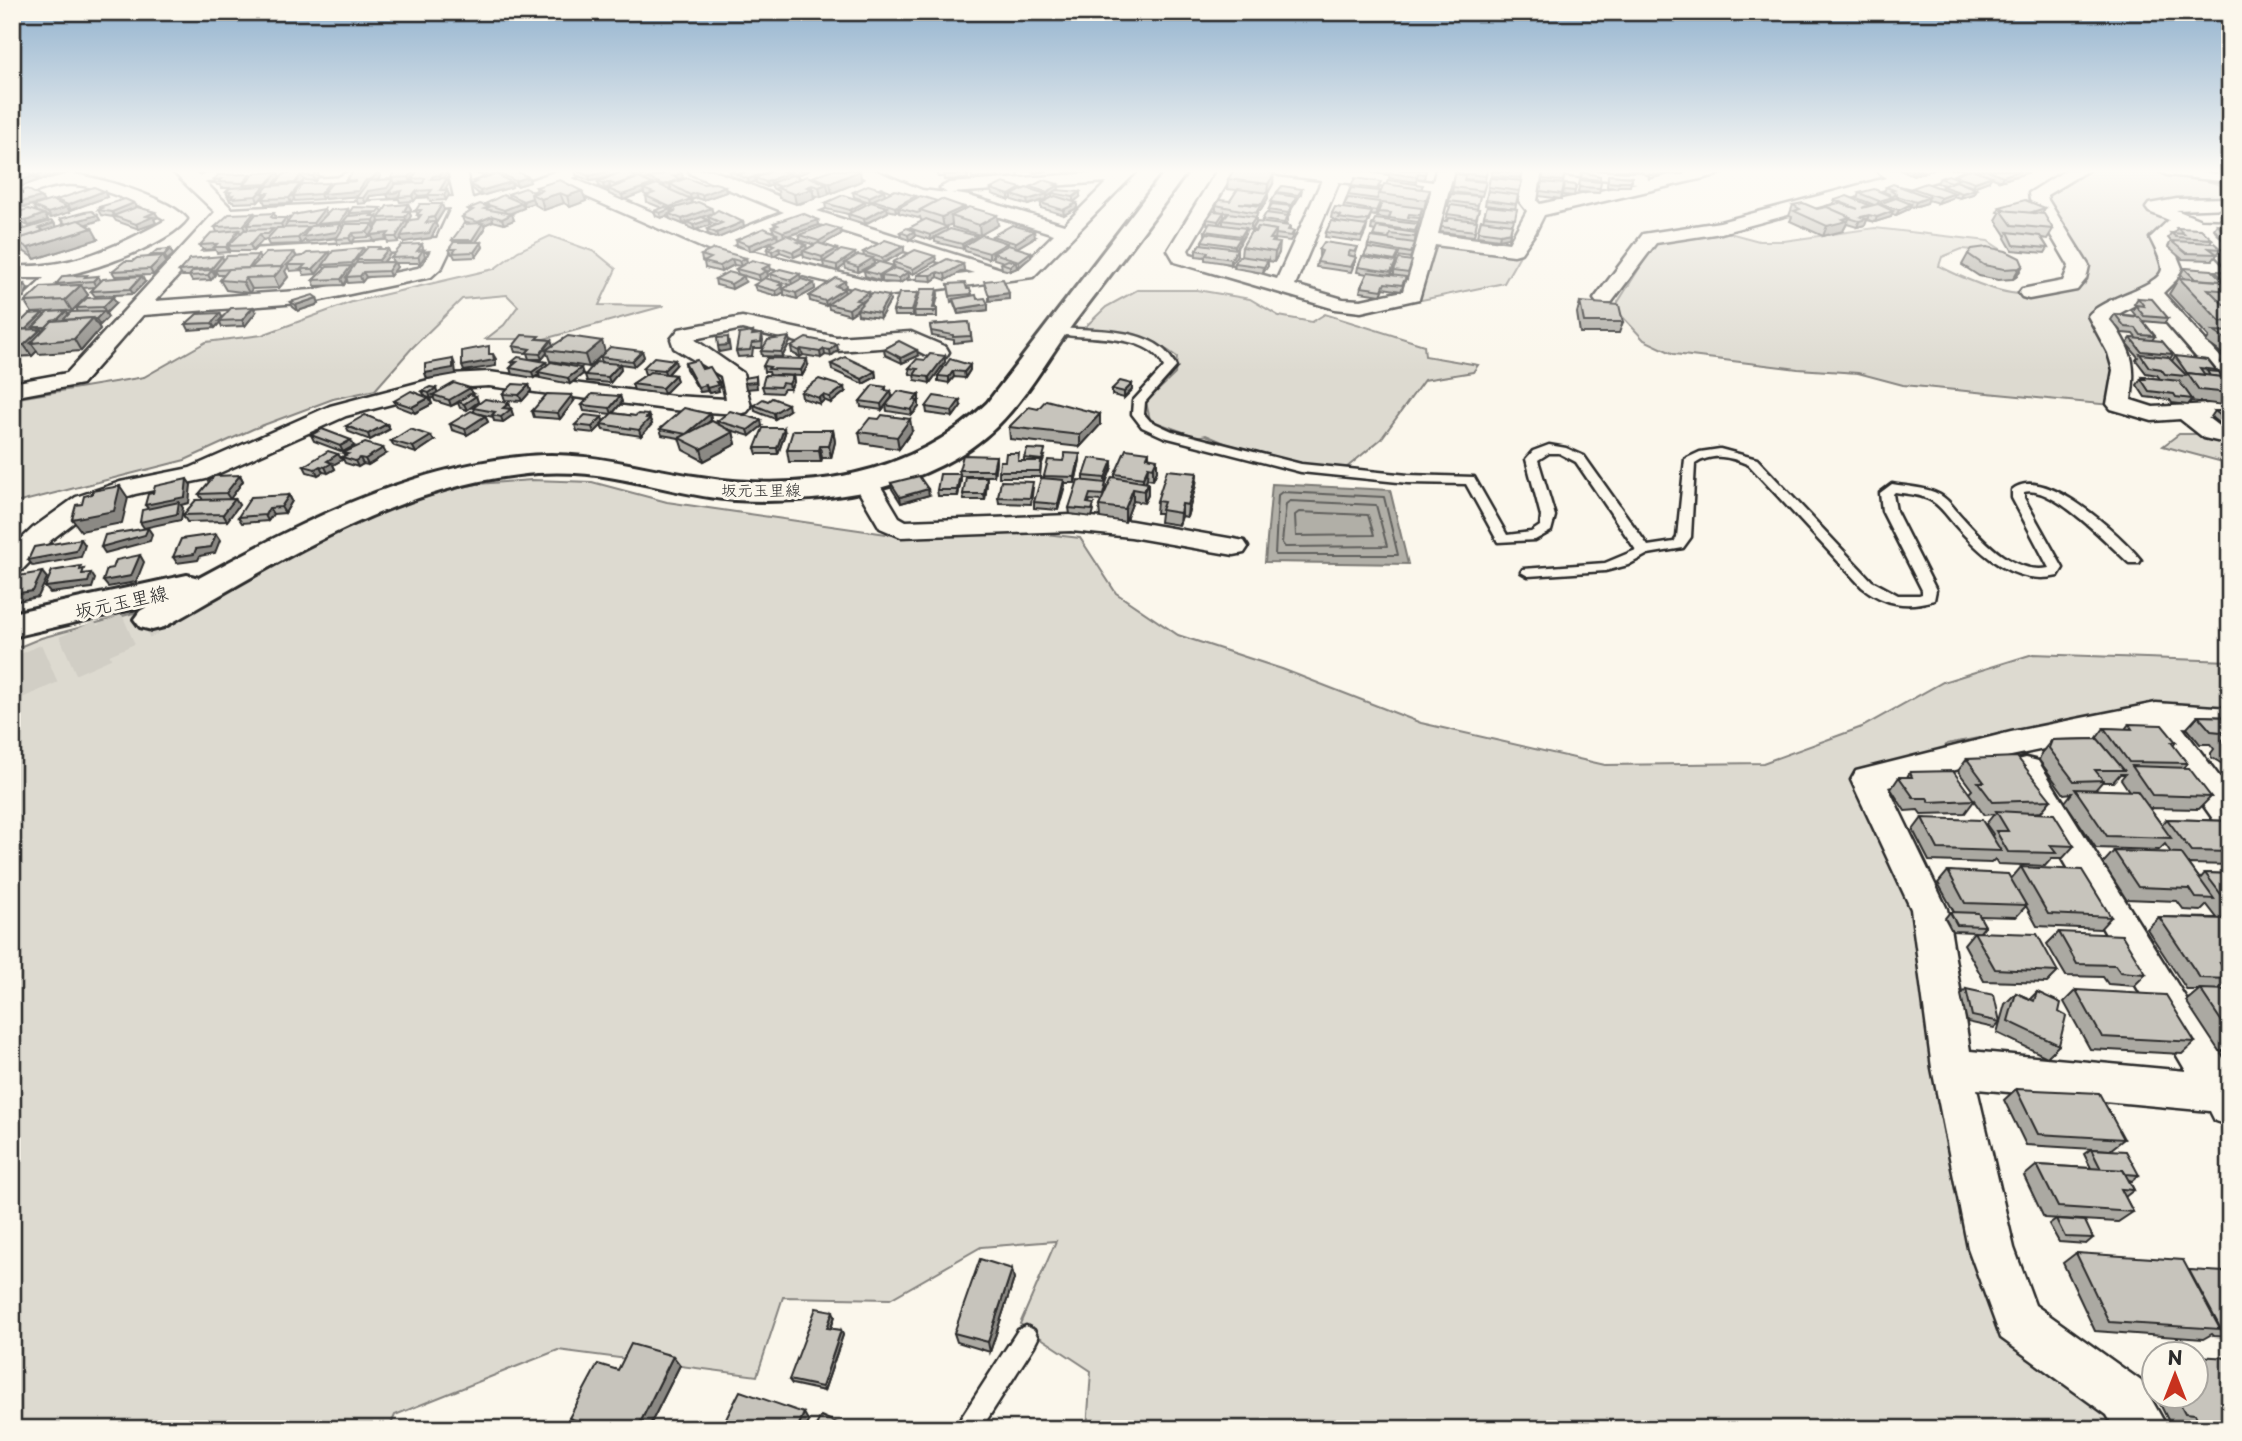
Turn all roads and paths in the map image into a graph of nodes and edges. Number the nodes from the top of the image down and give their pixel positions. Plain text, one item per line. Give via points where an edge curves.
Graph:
1 (147, 237) edge
2 (183, 237) edge
3 (202, 237) edge
4 (447, 237) edge
5 (695, 237) edge
6 (737, 237) edge
7 (881, 237) edge
8 (1063, 237) edge
9 (1126, 237) edge
10 (1186, 237) edge
11 (1306, 237) edge
12 (1523, 237) edge
13 (1655, 237) edge
14 (2062, 237) edge
15 (2161, 237) edge
16 (2208, 237) edge
17 (1427, 238) joint
18 (444, 243) junction
19 (715, 246) junction
20 (183, 259) junction
21 (2230, 259) edge
22 (12, 272) edge
23 (57, 277) junction
24 (1009, 277) junction
25 (12, 284) edge
26 (1283, 288) junction
27 (2155, 289) junction
28 (2183, 289) edge
29 (2029, 293) dead end
30 (1604, 299) dead end
31 (137, 309) junction
32 (12, 320) edge
33 (1055, 331) junction
34 (937, 352) edge
35 (2230, 382) edge
36 (12, 390) edge
37 (2230, 410) edge
38 (2185, 412) junction
39 (2230, 437) edge
40 (865, 480) junction
41 (1234, 547) dead end
42 (1644, 551) junction
43 (2134, 560) dead end
44 (12, 564) edge
45 (1528, 572) dead end
46 (230, 577) junction
47 (152, 619) tunnel mouth
48 (12, 625) edge
49 (2156, 714) junction
50 (2230, 719) edge
51 (2011, 744) junction
52 (2230, 817) edge
53 (1952, 1068) junction
54 (2227, 1098) edge
55 (1026, 1338) dead end
56 (966, 1429) edge
57 (2143, 1429) edge

1 - 22 street via 102,260 34,273
2 - 23 street via 132,261
3 - 20 street
4 - 18 street
5 - 19 street
6 - 19 street
7 - 24 street
8 - 24 street via 1032,270
9 - 33 street, 坂元玉里線
10 - 26 street via 1178,250 1182,258
11 - 26 street
12 - 17 street via 1514,249
13 - 30 street
14 - 29 street via 2079,266 2076,278 2070,286
15 - 27 street via 2172,268
16 - 21 street
17 - 26 street via 1412,295 1361,306 1342,305
18 - 20 street
18 - 31 street via 432,267 418,275 312,296
19 - 24 street via 879,289
20 - 31 street
23 - 25 street
23 - 32 street
27 - 28 street
27 - 35 street
27 - 38 street via 2126,299 2099,316 2124,370 2119,404 2152,414
31 - 36 street via 74,379
33 - 40 street, 坂元玉里線 via 998,411 972,433 912,466
33 - 42 lane via 1134,341 1166,356 1170,367 1139,401 1138,414 1146,424 1168,434 1301,468 1470,480 1503,539 1535,536 1546,528 1548,516 1532,459 1537,452 1566,450 1580,459
34 - 44 street via 911,339 836,344 742,323 687,334 682,343 732,373 739,407 489,379 451,381 338,411 197,474 129,487 85,502
37 - 38 street
38 - 39 street via 2213,433
40 - 41 street via 889,522 901,528 1071,523
40 - 46 street, 坂元玉里線 via 804,489 741,491 588,465 480,470 366,506
42 - 43 lane via 1678,545 1684,537 1689,462 1708,453 1721,453 1753,461 1867,584 1890,598 1906,602 1928,597 1889,511 1886,493 1892,488 1938,499 2000,562 2026,574 2053,573 2056,568 2018,498 2023,486 2062,498
42 - 45 lane via 1605,567
46 - 47 street, 坂元玉里線
46 - 48 street, 坂元玉里線
49 - 50 street
49 - 51 street
49 - 52 street
51 - 53 street via 1868,780 1929,909
51 - 54 street
53 - 54 street
53 - 57 street via 1991,1248 2018,1321 2124,1398
55 - 56 lane

